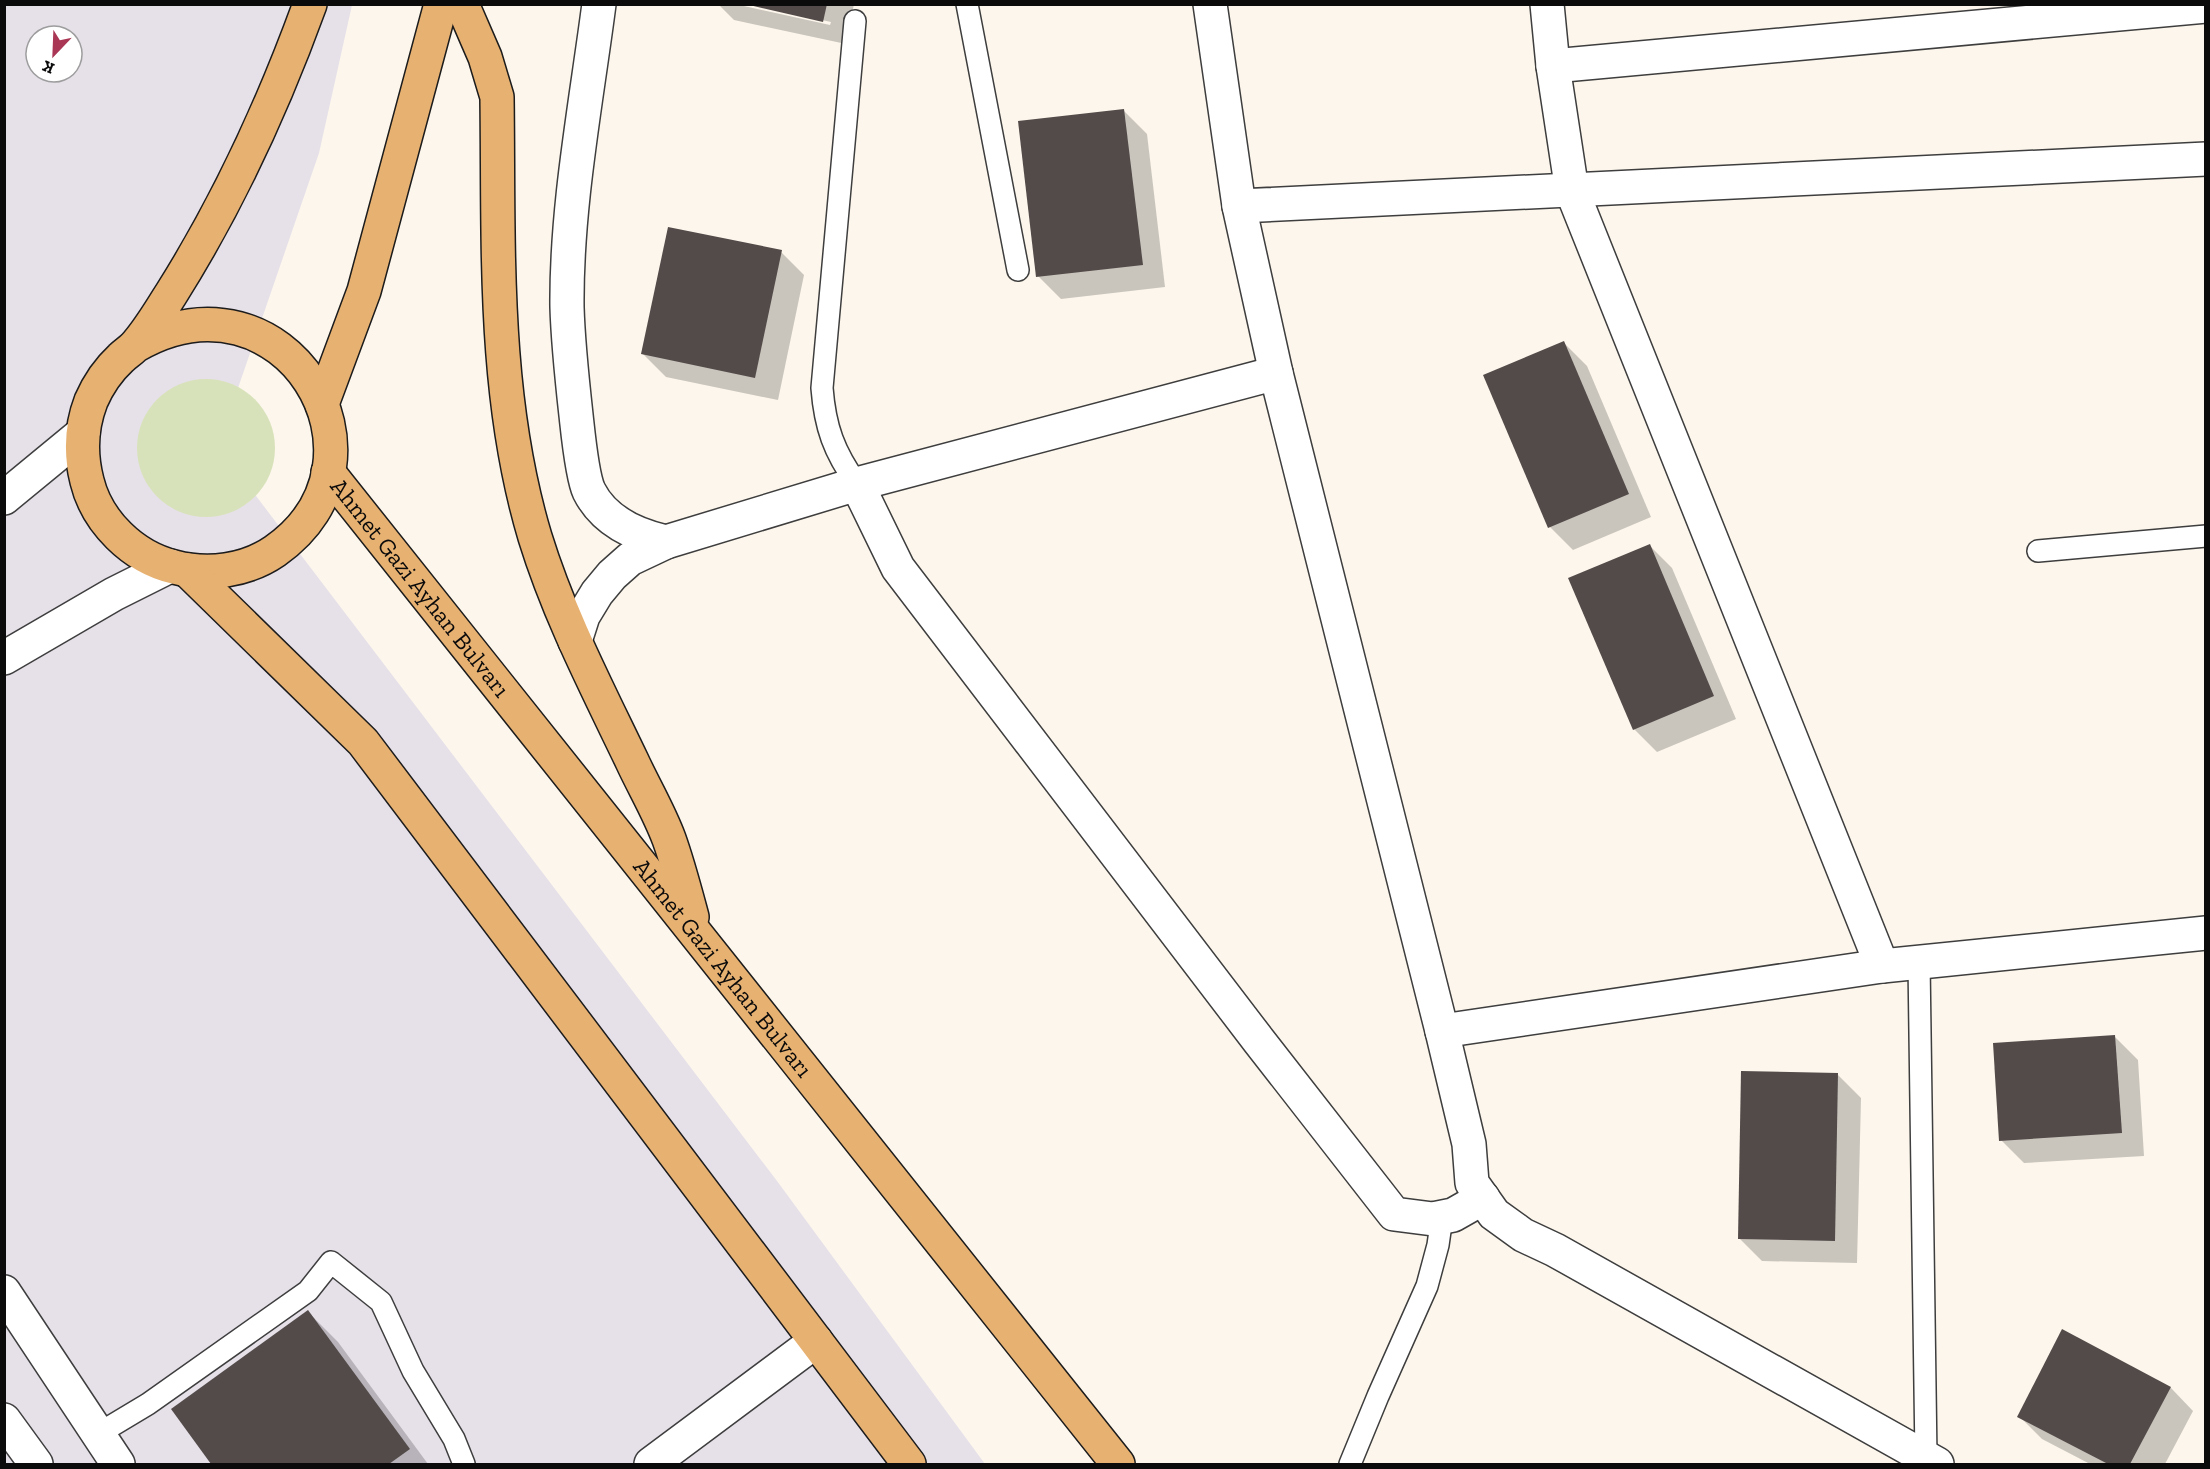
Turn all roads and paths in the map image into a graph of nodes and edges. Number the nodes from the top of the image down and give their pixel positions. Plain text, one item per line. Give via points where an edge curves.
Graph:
1 (310, 4) edge
2 (441, 4) edge
3 (462, 4) edge
4 (599, 4) edge
5 (968, 4) edge
6 (1210, 4) edge
7 (1546, 4) edge
8 (2205, 6) edge
9 (855, 21) dead end
10 (1553, 66) junction
11 (2205, 159) edge
12 (1572, 191) junction
13 (1239, 206) junction
14 (1018, 270) dead end
15 (135, 346) junction
16 (1276, 373) junction
17 (322, 404) junction
18 (83, 433) junction
19 (328, 472) junction
20 (857, 484) junction
21 (4, 498) edge
22 (2205, 536) edge
23 (666, 542) junction
24 (2038, 551) dead end
25 (179, 568) junction
26 (575, 641) junction
27 (4, 658) edge
28 (697, 933) junction
29 (2205, 933) edge
30 (1919, 962) junction
31 (1882, 966) junction
32 (1442, 1031) junction
33 (1483, 1198) junction
34 (1442, 1217) junction
35 (4, 1292) edge
36 (816, 1341) junction
37 (4, 1420) edge
38 (98, 1434) junction
39 (1914, 1458) edge
40 (36, 1464) edge
41 (118, 1464) edge
42 (464, 1464) edge
43 (651, 1464) edge
44 (909, 1464) edge
45 (1119, 1464) edge
46 (1350, 1464) edge

1 - 15 main road via 262,127 231,191
2 - 17 main road via 364,291
3 - 26 main road via 497,97 502,364 509,424 535,537
4 - 23 street via 570,225 567,306 572,382 588,490 624,527
5 - 14 lane
6 - 13 street
7 - 10 street
8 - 10 street
9 - 20 lane via 822,388 832,444
10 - 12 street
11 - 12 street
12 - 13 street
12 - 31 street
13 - 16 street
15 - 17 main road via 182,326 216,324 250,332 294,360
15 - 18 main road via 100,384
16 - 20 street
16 - 32 street
17 - 19 main road via 330,437
18 - 21 street
18 - 25 main road via 87,484 102,515 139,552
19 - 25 main road via 308,519 270,554 221,571
19 - 28 main road, Ahmet Gazi Ayhan Bulvarı
20 - 23 street
20 - 34 street via 898,568 1394,1214
22 - 24 lane
23 - 26 street via 630,559 612,575 583,616
25 - 27 street via 114,594
25 - 36 main road via 363,742
26 - 28 main road via 669,838
28 - 45 main road, Ahmet Gazi Ayhan Bulvarı
29 - 30 street
30 - 31 street
30 - 39 lane
31 - 32 street
32 - 33 street via 1469,1144 1472,1183
33 - 34 street
33 - 39 street via 1494,1214 1523,1235
34 - 46 lane via 1427,1286
35 - 38 street
36 - 43 street
36 - 44 main road
37 - 40 street
38 - 41 street
38 - 42 lane via 148,1404 308,1291 331,1262 381,1302

